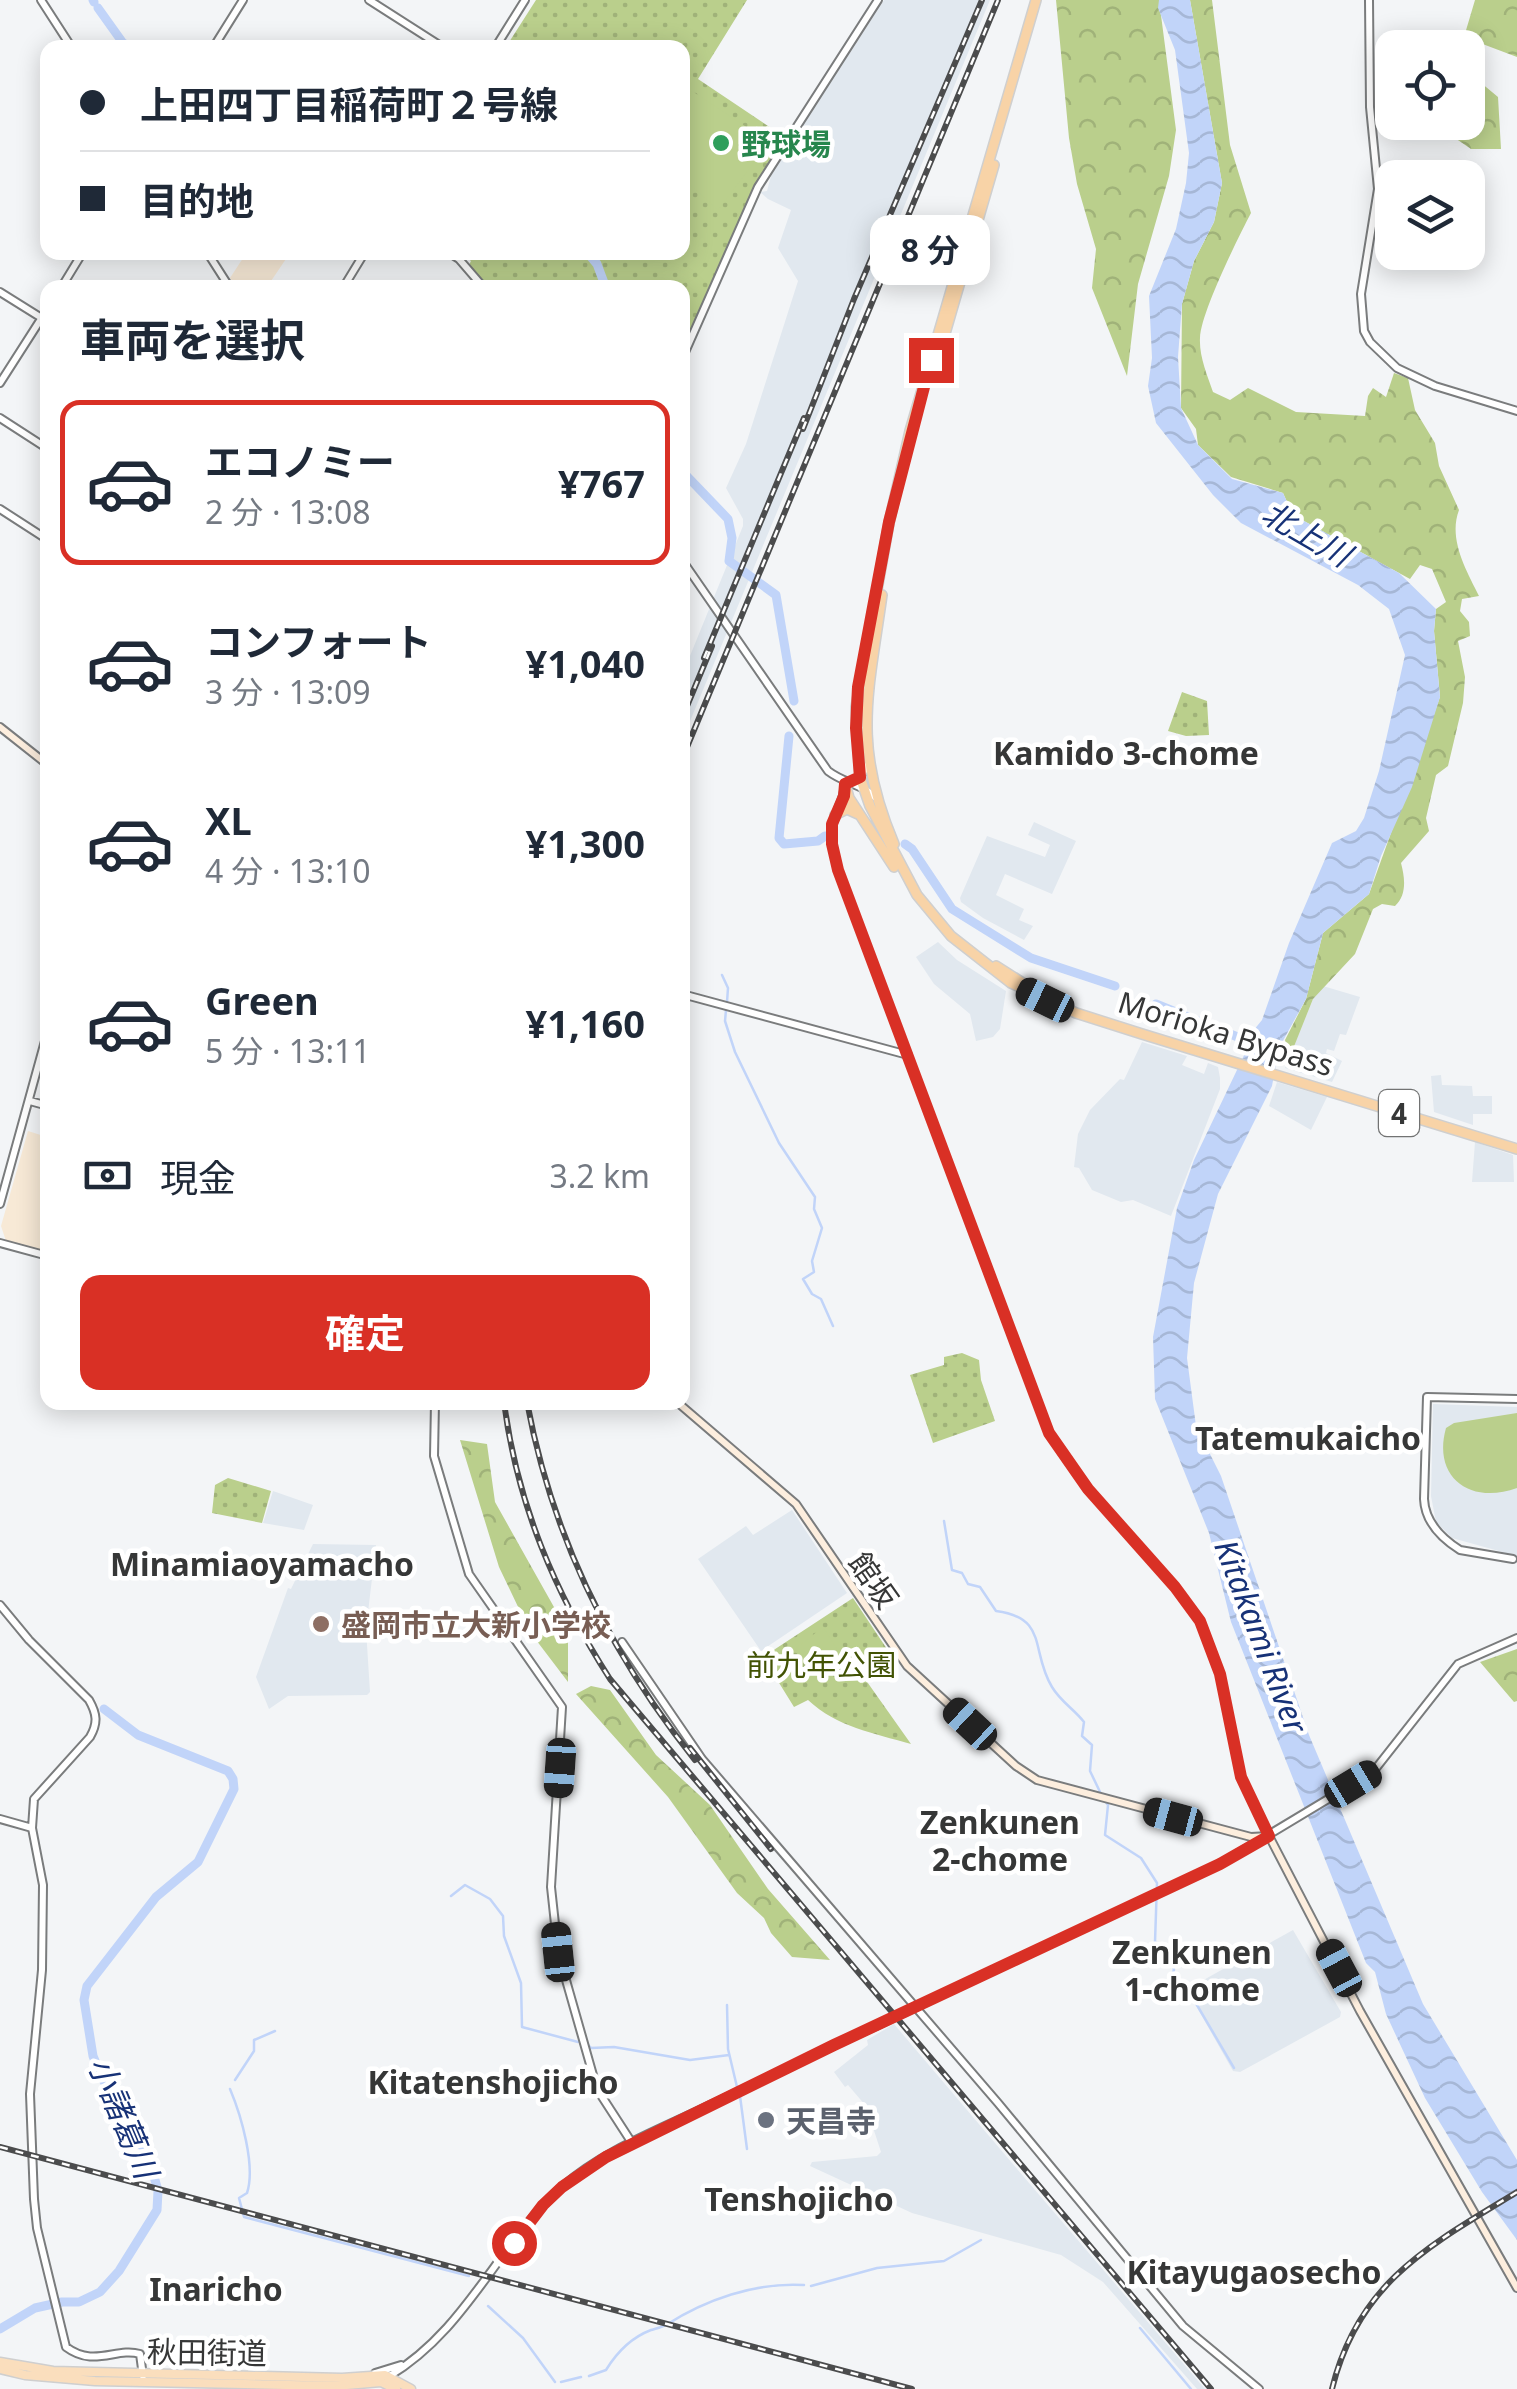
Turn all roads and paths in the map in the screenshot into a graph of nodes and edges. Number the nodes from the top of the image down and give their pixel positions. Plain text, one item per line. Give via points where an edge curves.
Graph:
1 (41, 0) edge
2 (243, 0) edge
3 (370, 0) edge
4 (526, 0) edge
5 (878, 0) edge
6 (1039, 0) edge
7 (1368, 0) edge
8 (67, 40) edge
9 (218, 40) edge
10 (432, 40) edge
11 (501, 40) edge
12 (460, 260) edge
13 (477, 280) edge
14 (0, 292) edge
15 (40, 317) edge
16 (40, 326) edge
17 (690, 341) edge
18 (0, 384) edge
19 (1517, 410) edge
20 (0, 418) edge
21 (40, 444) edge
22 (0, 510) edge
23 (40, 535) edge
24 (690, 572) edge
25 (0, 727) edge
26 (40, 759) edge
27 (868, 765) junction
28 (862, 782) junction
29 (845, 784) junction
30 (877, 799) junction
31 (835, 815) junction
32 (866, 824) junction
33 (991, 970) junction
34 (690, 996) edge
35 (908, 1055) junction
36 (1234, 1060) junction
37 (40, 1062) edge
38 (30, 1101) junction
39 (40, 1104) edge
40 (1517, 1146) edge
41 (0, 1204) edge
42 (0, 1243) edge
43 (40, 1254) edge
44 (1517, 1400) edge
45 (434, 1410) edge
46 (686, 1410) edge
47 (1513, 1559) dead end
48 (0, 1605) edge
49 (1517, 1638) edge
50 (622, 1642) dead end
51 (0, 1819) edge
52 (32, 1828) junction
53 (1269, 1836) junction
54 (632, 2142) junction
55 (1517, 2288) edge
56 (0, 2366) edge
57 (398, 2369) junction
58 (142, 2378) junction
59 (373, 2379) junction
60 (394, 2384) edge
61 (411, 2389) edge
62 (1259, 2389) edge

1 - 8 street
2 - 9 street
3 - 10 street
4 - 11 street
5 - 17 street via 758,188
6 - 27 highway, Morioka Bypass / 4 via 890,543 867,698
6 - 28 highway, Morioka Bypass / 4 via 889,522 856,707
7 - 19 street via 1378,188 1361,294 1364,331 1397,368
12 - 13 street
14 - 15 street
16 - 18 street
20 - 21 street
22 - 23 street
24 - 29 street via 828,771
25 - 26 main road
27 - 28 main road
27 - 30 highway, Morioka Bypass / 4
28 - 29 main road
28 - 30 street
28 - 33 highway, Morioka Bypass / 4 via 917,896
29 - 31 main road
29 - 32 highway
30 - 36 highway, Morioka Bypass / 4 via 926,899 998,968 1054,998
31 - 32 highway via 852,810
31 - 35 main road via 838,870
32 - 33 highway via 918,904 951,942
33 - 36 highway, Morioka Bypass / 4 via 1076,1013
34 - 35 street
35 - 53 main road via 1049,1433 1200,1621 1220,1674 1241,1777
36 - 40 highway, Morioka Bypass / 4
37 - 38 street
38 - 39 street
38 - 41 street
42 - 43 street
44 - 47 street via 1428,1398 1424,1498 1431,1524 1453,1546
45 - 54 street via 434,1456 469,1574 562,1706 551,1887 558,1952 597,2089
46 - 53 main road, 館坂 via 796,1504 906,1666 1019,1768 1037,1780 1103,1798
48 - 52 street via 96,1712 90,1737 34,1799
49 - 53 street via 1458,1664 1373,1772
50 - 62 street via 702,1759 1183,2326
51 - 52 street
52 - 58 street via 44,1886 30,2116 37,2228 68,2351 101,2358 134,2351 143,2361
53 - 54 street, bridge
53 - 55 main road via 1362,2016
54 - 57 street via 543,2205 447,2331
56 - 58 main road, 秋田街道
57 - 59 street
57 - 60 street
58 - 59 main road, 秋田街道 via 348,2386
59 - 60 main road, 秋田街道
60 - 61 main road, 秋田街道

